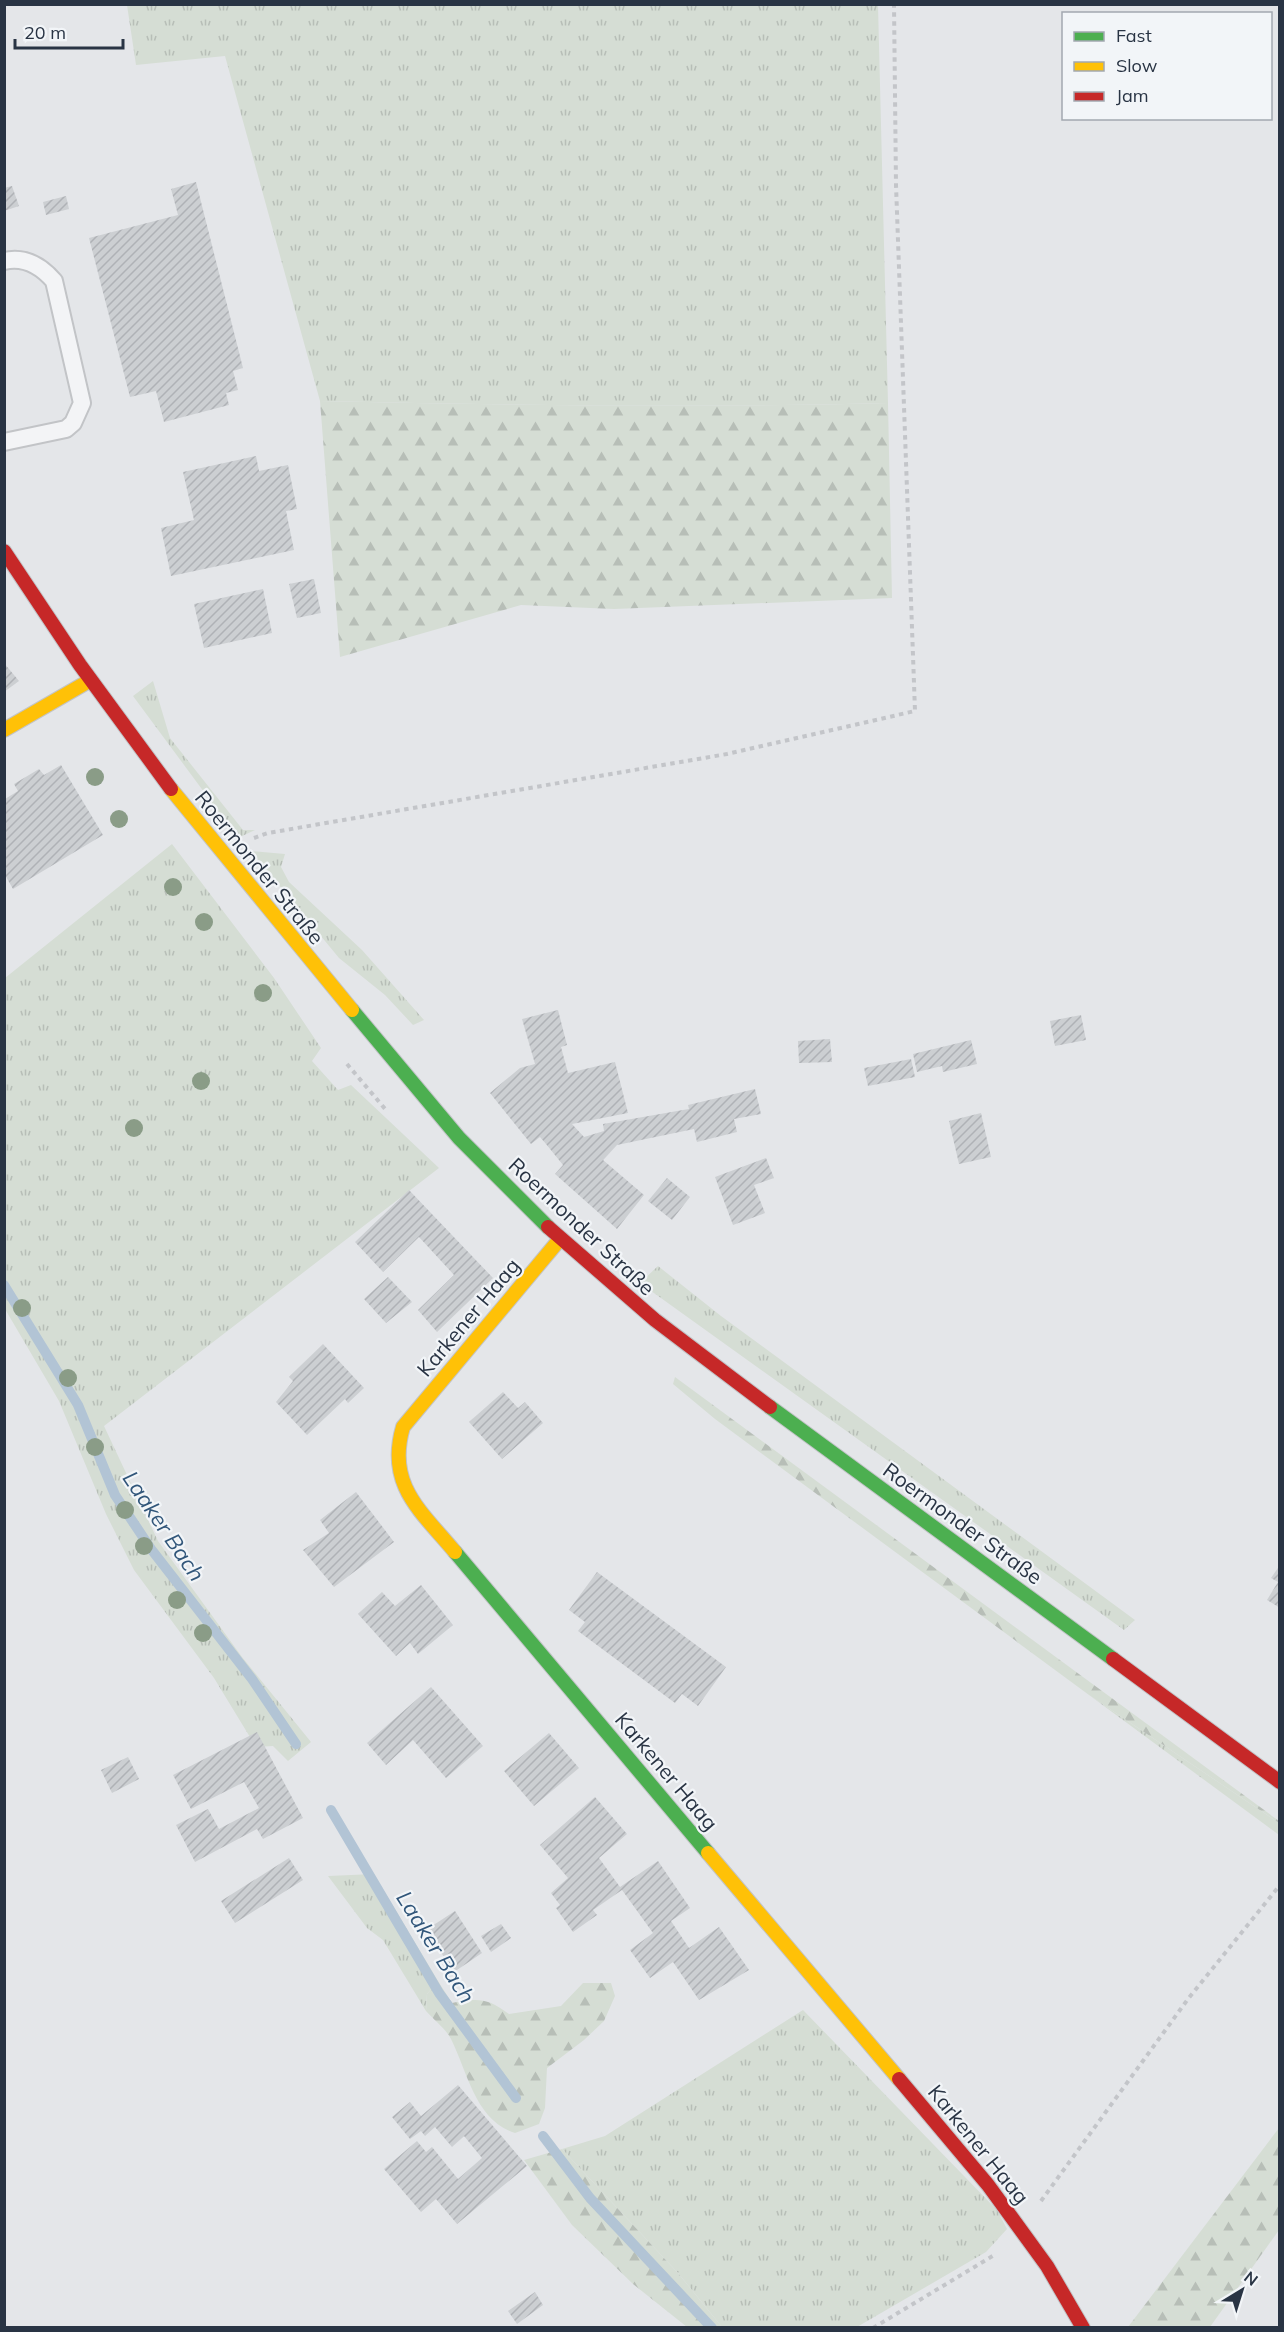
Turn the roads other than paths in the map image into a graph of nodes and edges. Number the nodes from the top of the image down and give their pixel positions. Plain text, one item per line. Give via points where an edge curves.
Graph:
1 (4, 261) edge
2 (4, 442) edge
3 (4, 551) edge
4 (89, 681) junction
5 (4, 730) edge
6 (560, 1239) junction
7 (1280, 1782) edge
8 (1083, 2328) edge

1 - 2 lane via 28,261 54,281 82,403 66,429
3 - 4 main road, Roermonder Straße
4 - 5 main road
4 - 6 main road, Roermonder Straße via 219,851 438,1112 501,1183
6 - 7 main road, Roermonder Straße via 708,1362
6 - 8 main road, Karkener Haag via 403,1427 395,1449 406,1493 988,2185 1047,2266

